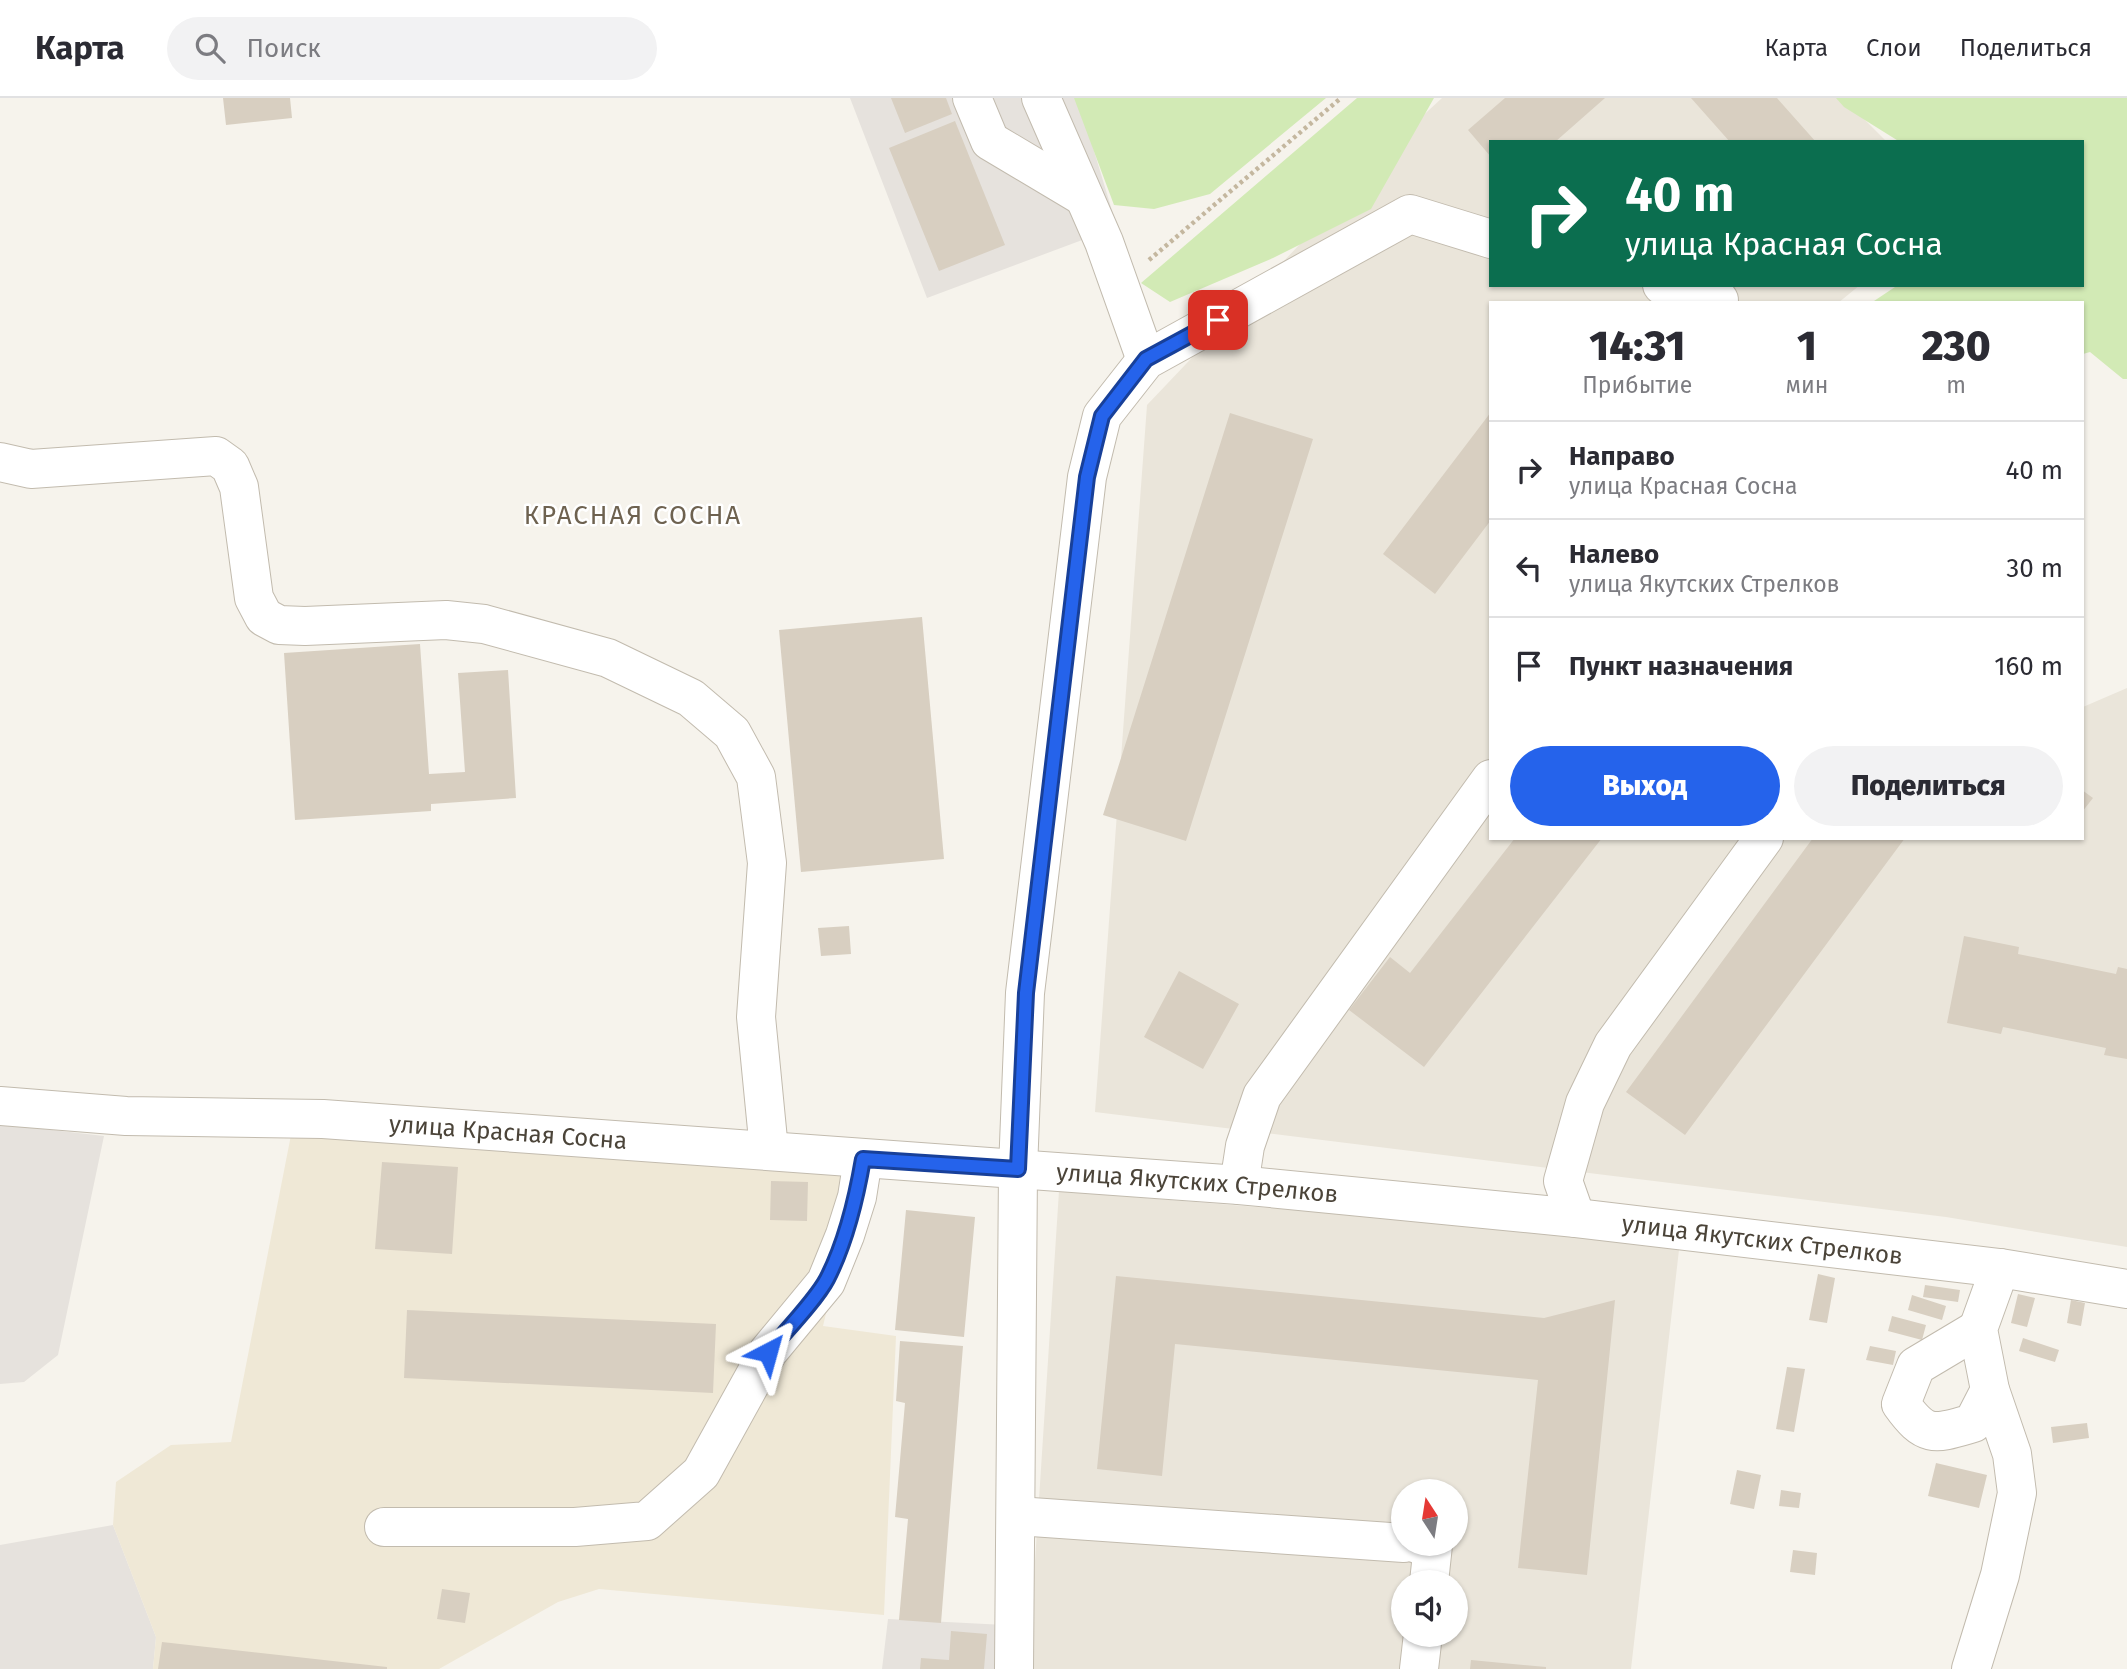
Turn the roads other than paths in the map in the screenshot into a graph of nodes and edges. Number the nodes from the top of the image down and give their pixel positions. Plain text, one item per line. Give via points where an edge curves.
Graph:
1 (972, 98) edge
2 (1041, 98) edge
3 (1084, 197) junction
4 (1489, 238) edge
5 (1670, 287) edge
6 (1719, 300) dead end
7 (1146, 359) junction
8 (0, 461) edge
9 (1489, 782) edge
10 (1764, 840) edge
11 (0, 1107) edge
12 (769, 1150) junction
13 (863, 1159) junction
14 (1018, 1169) junction
15 (1238, 1185) junction
16 (1576, 1218) junction
17 (2000, 1268) junction
18 (2127, 1289) edge
19 (1978, 1329) junction
20 (1990, 1390) junction
21 (1017, 1516) junction
22 (384, 1527) dead end
23 (1391, 1541) edge
24 (1422, 1647) edge
25 (1014, 1669) edge
26 (1419, 1669) edge
27 (1971, 1669) edge

1 - 3 street via 990,141
2 - 3 street
3 - 7 street
4 - 7 street via 1410,214
5 - 6 street
7 - 14 street via 1102,416 1087,477 1026,993
8 - 12 street via 31,469 216,456 230,466 239,487 254,598 264,617 279,625 305,626 446,620 484,624 608,658 691,698 732,733 756,777 767,863 756,1017
9 - 15 street via 1262,1097 1245,1146
10 - 16 street via 1613,1045 1585,1103 1563,1181
11 - 12 street, улица Красная Сосна via 126,1116 323,1119
12 - 13 street, улица Красная Сосна
13 - 14 street, улица Красная Сосна
13 - 22 street via 845,1235 826,1282 768,1352 701,1474 647,1521 575,1527
14 - 15 street, улица Якутских Стрелков
14 - 21 street
15 - 16 street, улица Якутских Стрелков
16 - 17 street, улица Якутских Стрелков
17 - 18 street, улица Якутских Стрелков
17 - 19 street
19 - 20 street
19 - 20 street via 1916,1366 1901,1404 1916,1424 1938,1433 1973,1423
20 - 27 street via 2012,1454 2017,1493 2000,1575
21 - 23 street
21 - 25 street
24 - 26 street

